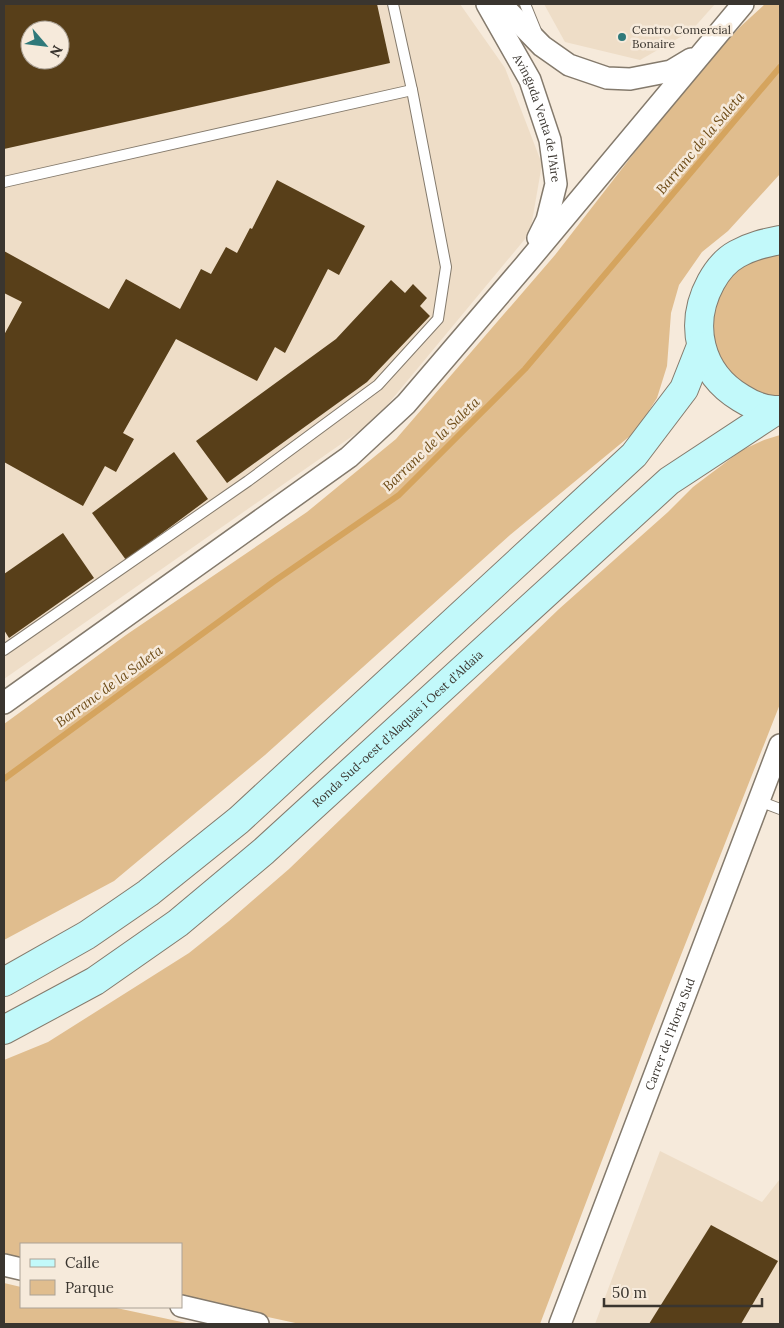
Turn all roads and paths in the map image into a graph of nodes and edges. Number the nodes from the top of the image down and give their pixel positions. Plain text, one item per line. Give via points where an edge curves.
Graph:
1 (393, 4) edge
2 (487, 4) edge
3 (501, 4) edge
4 (525, 4) edge
5 (743, 4) edge
6 (712, 40) junction
7 (542, 46) junction
8 (412, 90) junction
9 (4, 182) edge
10 (780, 240) edge
11 (525, 265) junction
12 (701, 346) junction
13 (778, 410) edge
14 (4, 650) edge
15 (4, 703) edge
16 (780, 745) edge
17 (759, 801) junction
18 (780, 809) edge
19 (86, 935) junction
20 (4, 961) edge
21 (4, 982) edge
22 (4, 1030) edge
23 (4, 1265) edge
24 (20, 1269) edge
25 (182, 1306) edge
26 (258, 1324) edge
27 (560, 1324) edge

1 - 8 lane
2 - 11 street, Avinguda Venta de l'Aire via 530,80 550,140 556,184 547,220
3 - 7 street
4 - 7 lane
5 - 6 street
6 - 7 street via 691,59 670,71 630,79 608,78 587,72 569,65
6 - 11 street
8 - 9 lane
8 - 14 lane via 446,267 438,318 378,385 248,482
10 - 12 main road via 759,244 736,255 717,272 704,295 698,320
11 - 15 street via 406,404 349,457
12 - 13 main road via 711,371 729,391 751,404
12 - 19 main road via 684,389 634,455 238,820 148,892
13 - 22 main road, Ronda Sud-oest d'Alaquàs i Oest d'Aldaia via 669,480 264,851 178,923 95,981
16 - 17 street, Carrer de l'Horta Sud
17 - 18 lane
17 - 27 street, Carrer de l'Horta Sud
19 - 20 main road via 45,941
19 - 21 main road
23 - 24 street
25 - 26 street

